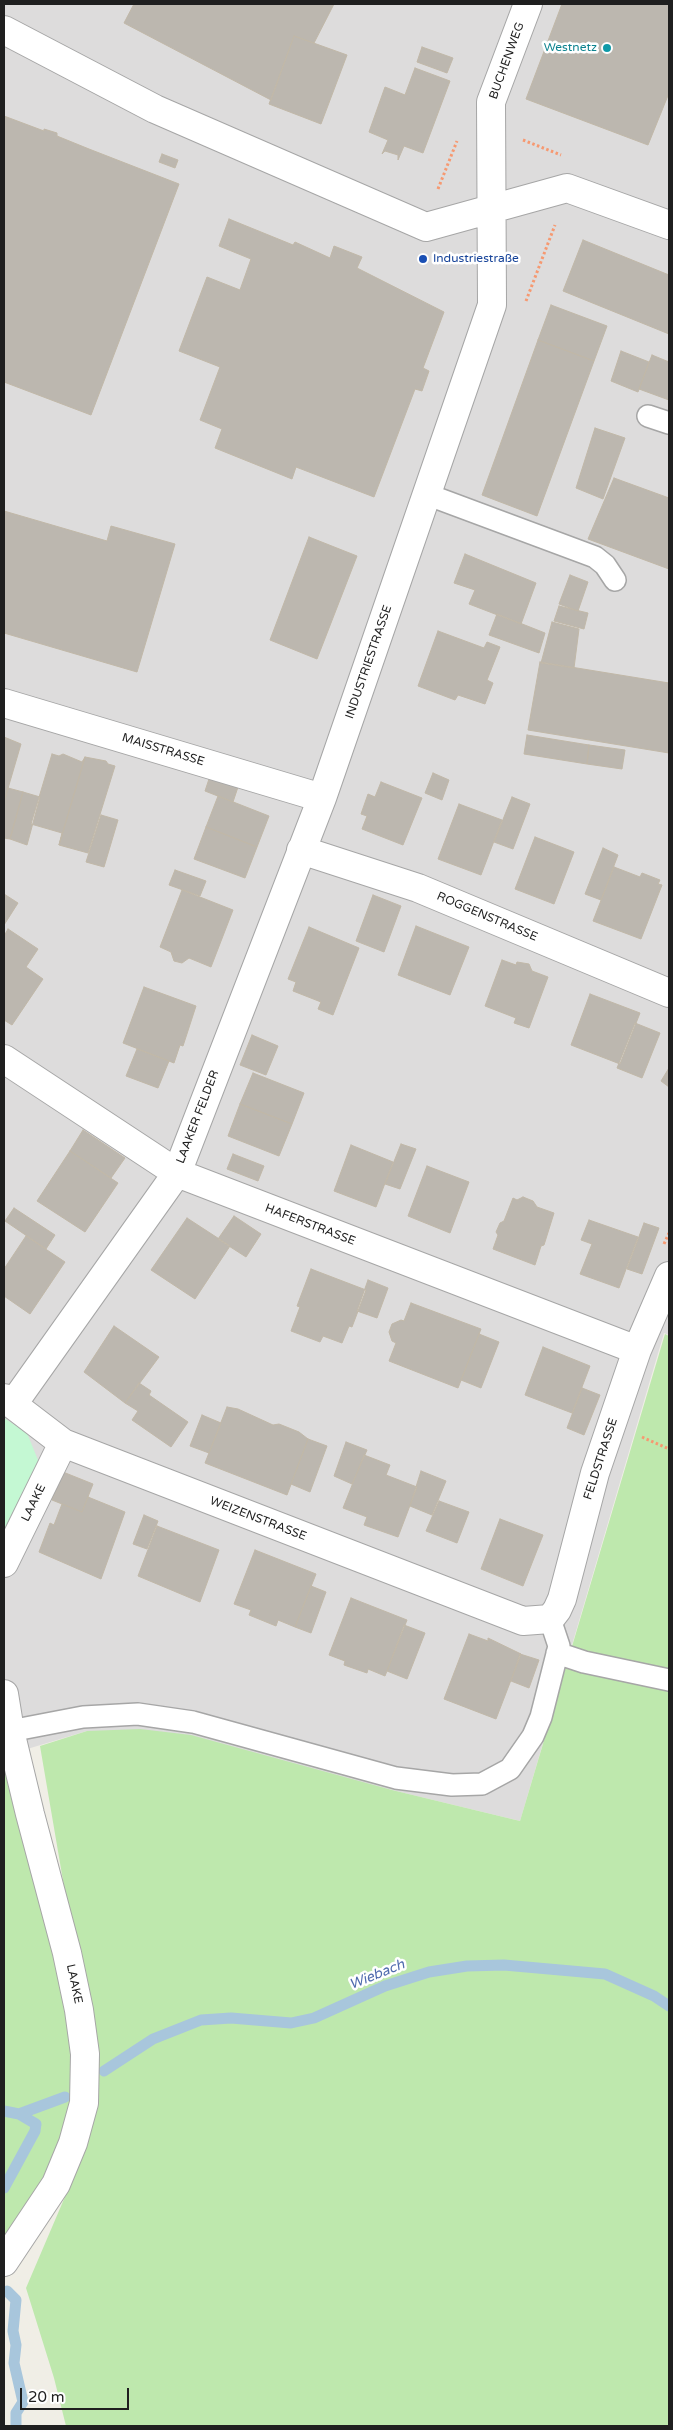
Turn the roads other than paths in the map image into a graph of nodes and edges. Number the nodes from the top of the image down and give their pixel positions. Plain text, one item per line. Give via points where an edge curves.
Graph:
1 (528, 4) edge
2 (4, 30) edge
3 (491, 209) junction
4 (669, 225) edge
5 (648, 416) dead end
6 (669, 423) edge
7 (426, 494) junction
8 (615, 580) dead end
9 (4, 703) edge
10 (322, 798) junction
11 (301, 850) junction
12 (669, 993) edge
13 (4, 1059) edge
14 (177, 1174) junction
15 (669, 1276) edge
16 (637, 1350) junction
17 (8, 1401) edge
18 (63, 1443) junction
19 (4, 1563) edge
20 (536, 1620) junction
21 (557, 1653) junction
22 (669, 1680) edge
23 (4, 1694) edge
24 (10, 1731) junction
25 (5, 2260) edge

1 - 3 street, BUCHENWEG via 491,102
2 - 3 street via 155,109 426,227
3 - 4 street via 568,188
3 - 7 street, INDUSTRIESTRASSE via 492,305
5 - 6 lane
7 - 8 lane via 595,557
7 - 10 street, INDUSTRIESTRASSE
9 - 10 street, MAISSTRASSE
10 - 11 street, LAAKER FELDER
11 - 12 street, ROGGENSTRASSE via 418,888
11 - 14 street, LAAKER FELDER
13 - 14 street, HAFERSTRASSE
14 - 16 street, HAFERSTRASSE
14 - 17 street, LAAKER FELDER
15 - 16 street, FELDSTRASSE
16 - 20 street, FELDSTRASSE via 595,1473 562,1599 557,1610
17 - 18 street, WEIZENSTRASSE
18 - 19 street, LAAKE
18 - 20 street, WEIZENSTRASSE
20 - 21 lane via 559,1646
21 - 22 lane
21 - 24 lane via 534,1736 510,1769 482,1784 452,1785 396,1778 193,1722 138,1714 83,1717
23 - 24 street, LAAKE
24 - 25 street, LAAKE via 79,2010 84,2054 84,2103 73,2143 56,2184

